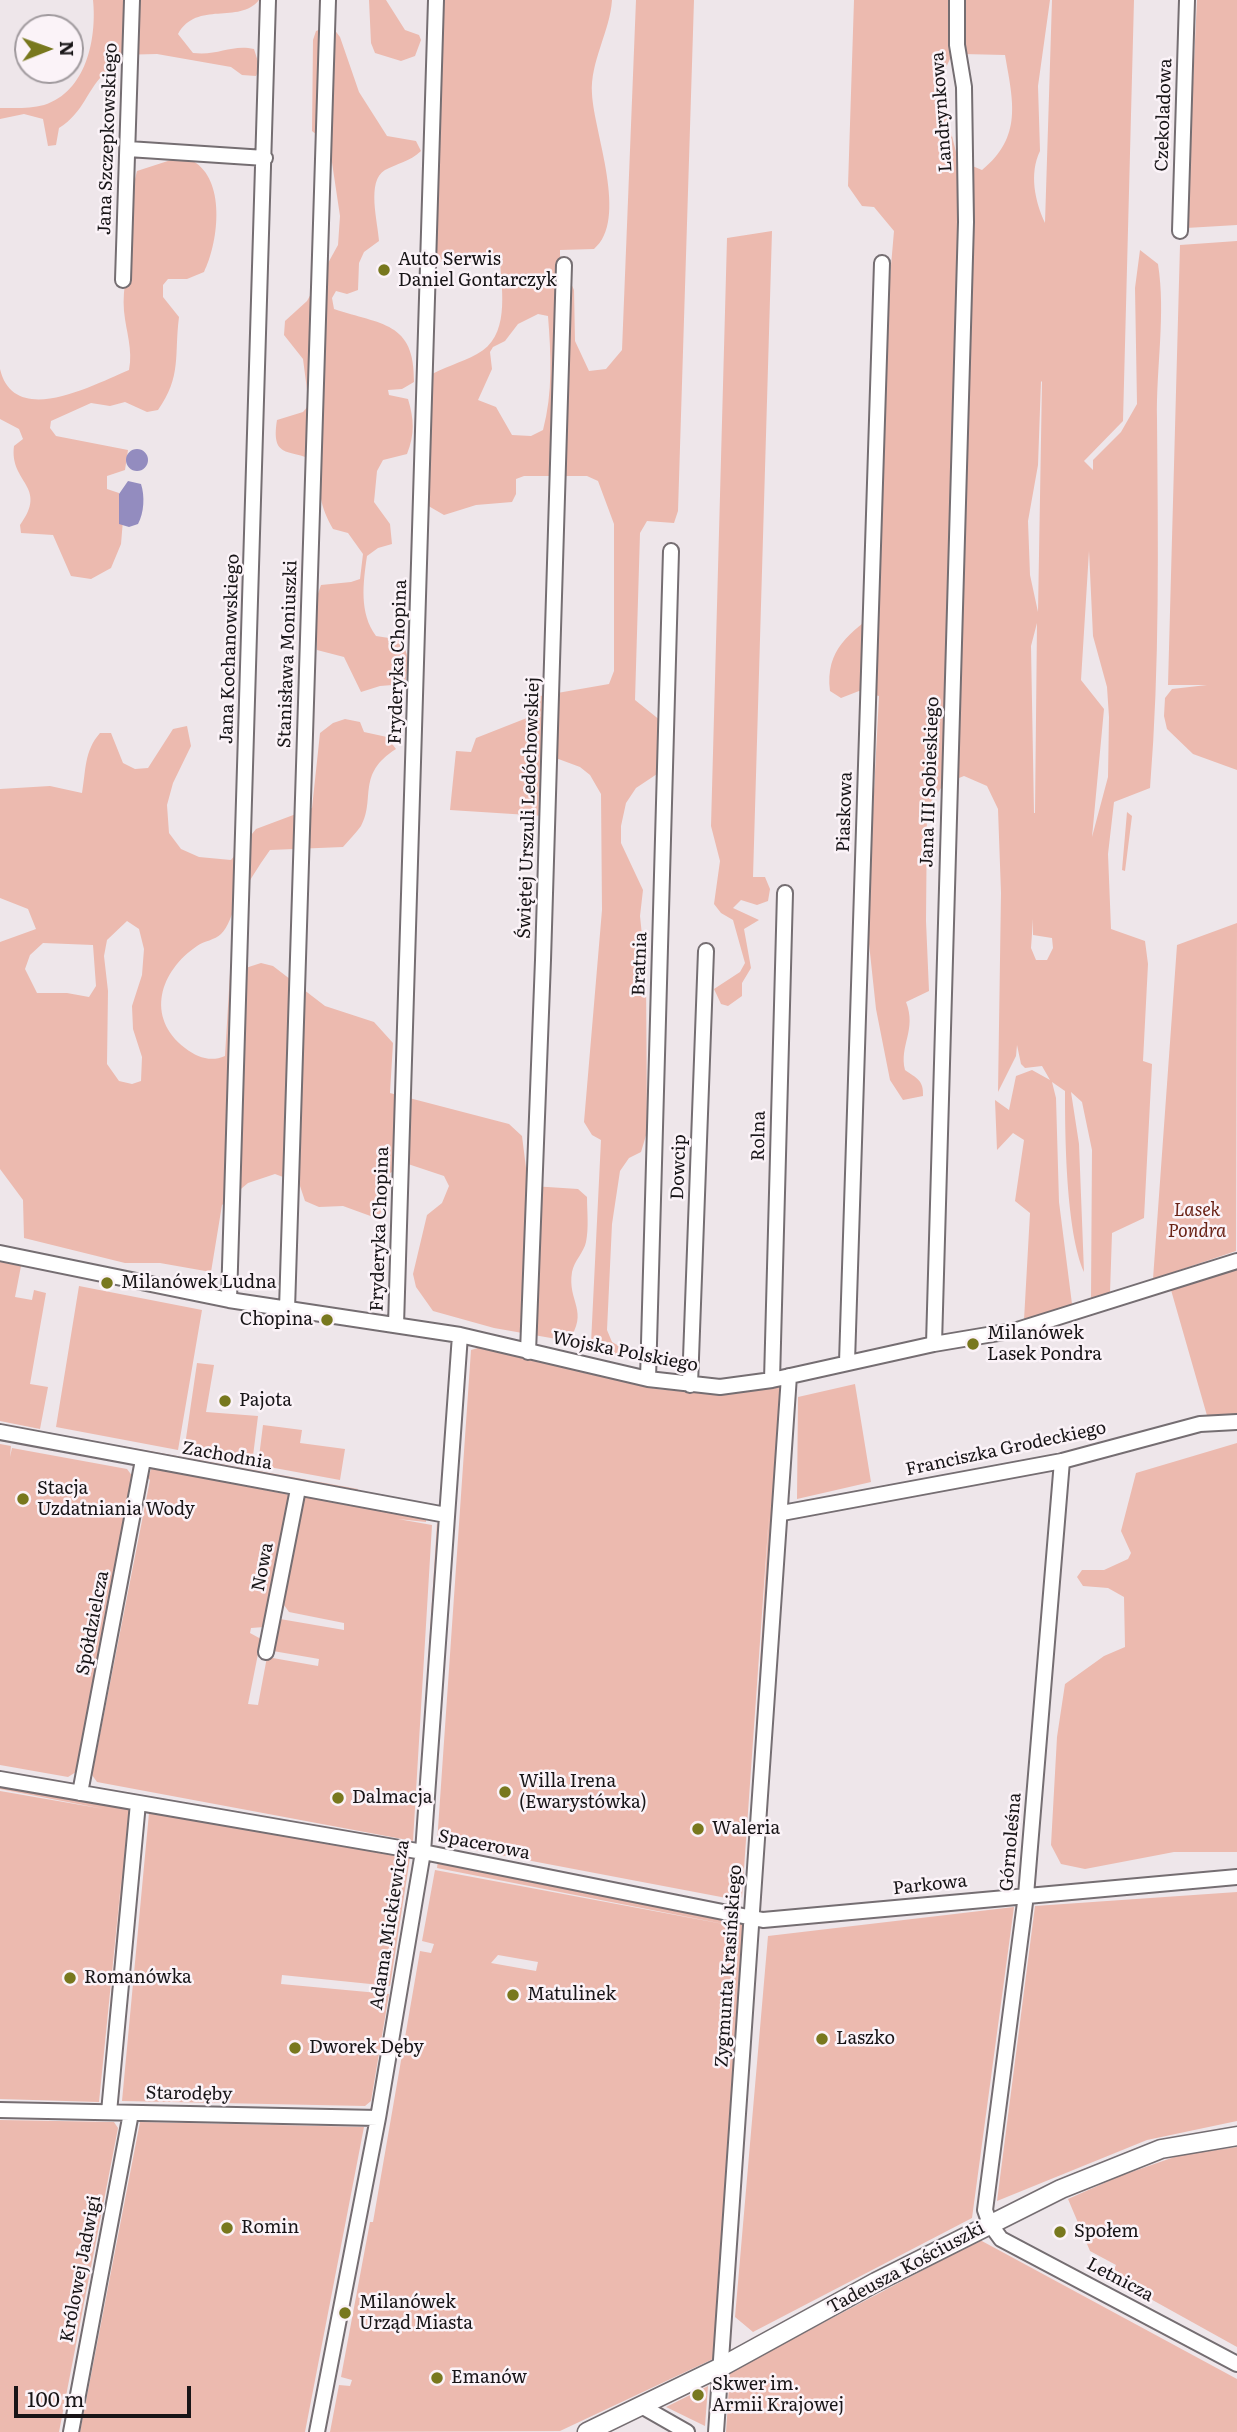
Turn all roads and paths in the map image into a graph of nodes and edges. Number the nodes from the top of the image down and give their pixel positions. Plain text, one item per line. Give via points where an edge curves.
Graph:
1 (132, 0) edge
2 (268, 0) edge
3 (328, 0) edge
4 (436, 0) edge
5 (957, 0) edge
6 (1187, 0) edge
7 (128, 149) junction
8 (265, 158) junction
9 (966, 222) joint
10 (1180, 231) dead end
11 (882, 263) dead end
12 (564, 265) dead end
13 (122, 280) dead end
14 (671, 551) dead end
15 (785, 893) dead end
16 (706, 951) dead end
17 (0, 1253) edge
18 (1237, 1261) edge
19 (229, 1300) junction
20 (287, 1308) junction
21 (396, 1325) junction
22 (460, 1335) junction
23 (934, 1344) junction
24 (528, 1352) junction
25 (847, 1362) junction
26 (789, 1376) junction
27 (648, 1379) junction
28 (772, 1380) junction
29 (690, 1385) junction
30 (1237, 1422) edge
31 (0, 1432) edge
32 (143, 1460) junction
33 (1062, 1461) junction
34 (298, 1489) junction
35 (782, 1513) junction
36 (446, 1515) junction
37 (266, 1652) dead end
38 (0, 1779) edge
39 (80, 1793) junction
40 (138, 1803) junction
41 (423, 1852) junction
42 (1237, 1877) edge
43 (1026, 1895) junction
44 (752, 1916) junction
45 (0, 2110) edge
46 (109, 2112) junction
47 (131, 2113) junction
48 (378, 2118) junction
49 (1237, 2136) edge
50 (990, 2224) junction
51 (1237, 2364) edge
52 (721, 2367) junction
53 (643, 2407) junction
54 (71, 2432) edge
55 (317, 2432) edge
56 (587, 2432) edge
57 (687, 2432) edge
58 (716, 2432) edge

1 - 7 street, Jana Szczepkowskiego
2 - 8 street, Jana Kochanowskiego
3 - 20 street, Stanisława Moniuszki
4 - 21 street, Fryderyka Chopina
5 - 9 street, Landrynkowa
6 - 10 street, Czekoladowa
7 - 8 street
7 - 13 street, Jana Szczepkowskiego
8 - 19 street, Jana Kochanowskiego
9 - 23 street, Jana III Sobieskiego
11 - 25 street, Piaskowa
12 - 24 street, Świętej Urszuli Ledóchowskiej
14 - 27 street, Bratnia
15 - 28 street, Rolna
16 - 29 street, Dowcip
17 - 19 street, Wojska Polskiego
18 - 23 street, Wojska Polskiego via 1038,1325
19 - 20 street, Wojska Polskiego
20 - 21 street, Wojska Polskiego
21 - 22 street, Wojska Polskiego
22 - 24 street, Wojska Polskiego
22 - 36 street, Adama Mickiewicza
23 - 25 street, Wojska Polskiego
24 - 27 street, Wojska Polskiego
25 - 26 street, Wojska Polskiego
26 - 28 street, Wojska Polskiego
26 - 35 street, Zygmunta Krasińskiego
27 - 29 street, Wojska Polskiego
28 - 29 street, Wojska Polskiego via 720,1387
30 - 33 street, Franciszka Grodeckiego via 1200,1424
31 - 32 street, Zachodnia
32 - 34 street, Zachodnia
32 - 39 street, Spółdzielcza
33 - 35 street, Franciszka Grodeckiego
33 - 43 street, Górnoleśna
34 - 36 street, Zachodnia
34 - 37 street, Nowa
35 - 44 street, Zygmunta Krasińskiego
36 - 41 street, Adama Mickiewicza
38 - 39 street, Spacerowa
39 - 40 street, Spacerowa
40 - 41 street, Spacerowa
40 - 46 street
41 - 44 street, Spacerowa
41 - 48 street, Adama Mickiewicza
42 - 43 street, Parkowa
43 - 44 street, Parkowa via 772,1919
43 - 50 street, Górnoleśna via 985,2210
44 - 52 street, Zygmunta Krasińskiego
45 - 46 street, Starodęby
46 - 47 street, Starodęby
47 - 48 street, Starodęby
47 - 54 street, Królowej Jadwigi
48 - 55 street, Adama Mickiewicza
49 - 50 street, Tadeusza Kościuszki via 1161,2149 1061,2189
50 - 51 street, Letnicza via 1001,2239
50 - 52 street, Tadeusza Kościuszki
52 - 53 street, Tadeusza Kościuszki
52 - 58 street, Zygmunta Krasińskiego
53 - 56 street, Tadeusza Kościuszki
53 - 57 street

